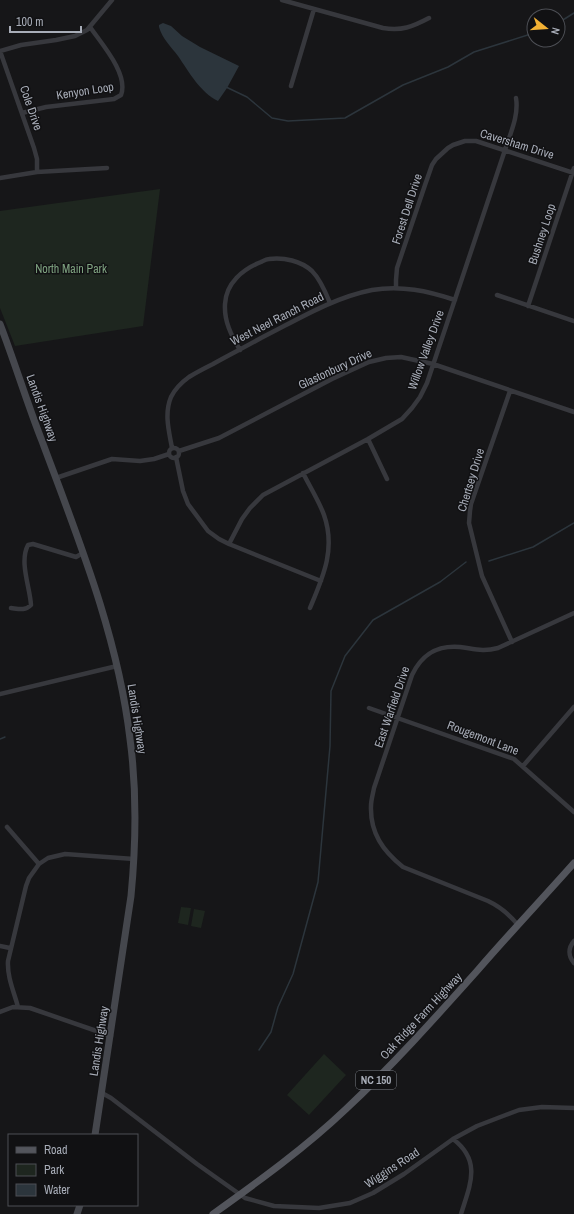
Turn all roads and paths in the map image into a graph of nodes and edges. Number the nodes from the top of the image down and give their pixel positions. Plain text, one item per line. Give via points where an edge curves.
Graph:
1 (112, 0) edge
2 (282, 0) edge
3 (314, 9) junction
4 (429, 18) dead end
5 (90, 27) junction
6 (0, 51) edge
7 (291, 86) dead end
8 (516, 98) dead end
9 (22, 113) junction
10 (453, 145) joint
11 (505, 150) junction
12 (107, 168) dead end
13 (37, 172) junction
14 (574, 172) edge
15 (0, 178) edge
16 (396, 288) junction
17 (497, 295) dead end
18 (455, 300) junction
19 (330, 303) junction
20 (528, 306) junction
21 (574, 321) edge
22 (0, 324) edge
23 (240, 350) junction
24 (433, 364) junction
25 (510, 391) junction
26 (574, 412) edge
27 (368, 439) junction
28 (172, 448) junction
29 (179, 451) junction
30 (169, 454) junction
31 (176, 457) junction
32 (303, 474) junction
33 (56, 478) junction
34 (387, 480) dead end
35 (230, 544) junction
36 (83, 553) junction
37 (321, 581) junction
38 (11, 608) dead end
39 (310, 608) dead end
40 (574, 613) edge
41 (512, 642) junction
42 (117, 666) junction
43 (0, 694) edge
44 (574, 707) edge
45 (369, 708) dead end
46 (398, 718) junction
47 (523, 766) junction
48 (574, 812) edge
49 (7, 827) dead end
50 (134, 859) junction
51 (574, 863) edge
52 (39, 864) junction
53 (518, 925) junction
54 (574, 941) edge
55 (0, 946) edge
56 (10, 948) junction
57 (574, 963) edge
58 (18, 1007) junction
59 (0, 1012) edge
60 (111, 1036) junction
61 (102, 1093) junction
62 (574, 1108) edge
63 (95, 1134) edge
64 (453, 1139) junction
65 (240, 1195) junction
66 (319, 1208) junction
67 (213, 1214) edge
68 (320, 1214) edge
69 (461, 1214) edge

1 - 5 street
2 - 3 street
3 - 4 street via 394,30 414,26
3 - 7 street
5 - 6 street via 74,36
5 - 9 street, Kenyon Loop via 117,65 121,95 114,99 46,106
6 - 9 street, Cole Drive
8 - 11 street, Willow Valley Drive via 517,113
9 - 13 street, Cole Drive via 37,159
10 - 11 street, Caversham Drive via 476,141
10 - 16 street, Forest Dell Drive via 441,153 432,165 397,268
11 - 14 street, Caversham Drive
11 - 18 street, Willow Valley Drive
12 - 13 street
13 - 15 street
14 - 20 street, Bushney Loop
16 - 18 street, West Neel Ranch Road via 429,292
16 - 19 street, West Neel Ranch Road via 372,290
17 - 20 street
18 - 24 street, Willow Valley Drive
19 - 23 street, West Neel Ranch Road
19 - 23 street via 315,274 299,262 268,259 251,266 239,274 225,302 229,330
20 - 21 street
22 - 33 main road, Landis Highway
23 - 28 street, West Neel Ranch Road via 180,384 172,396 168,410
24 - 25 street, Glastonbury Drive
24 - 27 street, Willow Valley Drive via 427,383 412,408 402,419
24 - 29 street, Glastonbury Drive via 401,357 369,362 219,438
25 - 26 street, Glastonbury Drive
25 - 41 street, Chertsey Drive via 471,504 469,523 482,576
27 - 32 street, Willow Valley Drive
27 - 34 street
28 - 29 street
28 - 30 street
29 - 31 street
30 - 31 street via 173,458
30 - 33 street via 154,459 112,459
31 - 35 street via 188,504 208,531
32 - 35 street, Willow Valley Drive via 263,495 242,519
32 - 37 street via 321,508 328,529 329,554
33 - 36 main road, Landis Highway
35 - 37 street
36 - 38 street via 76,557 33,544 28,545 25,550 26,571 31,604 21,610
36 - 42 main road, Landis Highway
37 - 39 street
40 - 41 street, East Warfield Drive
41 - 46 street, East Warfield Drive via 488,651 451,647 437,649 427,655 412,675
42 - 43 street
42 - 50 main road, Landis Highway via 132,755
44 - 47 street
45 - 46 street, Rougemont Lane
46 - 47 street, Rougemont Lane via 508,756
46 - 53 street, East Warfield Drive via 374,788 371,806 375,833 383,847 403,867 498,906
47 - 48 street, Rougemont Lane
49 - 52 street
50 - 52 street via 65,854 48,858
50 - 60 main road, Landis Highway
51 - 53 main road, Oak Ridge Farm Highway / NC 150
52 - 56 street via 26,886
53 - 65 main road, Oak Ridge Farm Highway / NC 150 via 434,1020 361,1095 296,1153
54 - 57 street via 569,953
55 - 56 street
56 - 58 street via 7,969
58 - 59 street
58 - 60 street via 30,1008
60 - 61 main road, Landis Highway
61 - 63 main road, Landis Highway
61 - 65 street, Wiggins Road
62 - 64 street, Wiggins Road via 563,1106 519,1110 477,1126
64 - 66 street, Wiggins Road via 374,1194 350,1203
64 - 69 street via 468,1155 471,1166 470,1182
65 - 66 street, Wiggins Road via 274,1206
65 - 67 main road, Oak Ridge Farm Highway / NC 150
66 - 68 street

